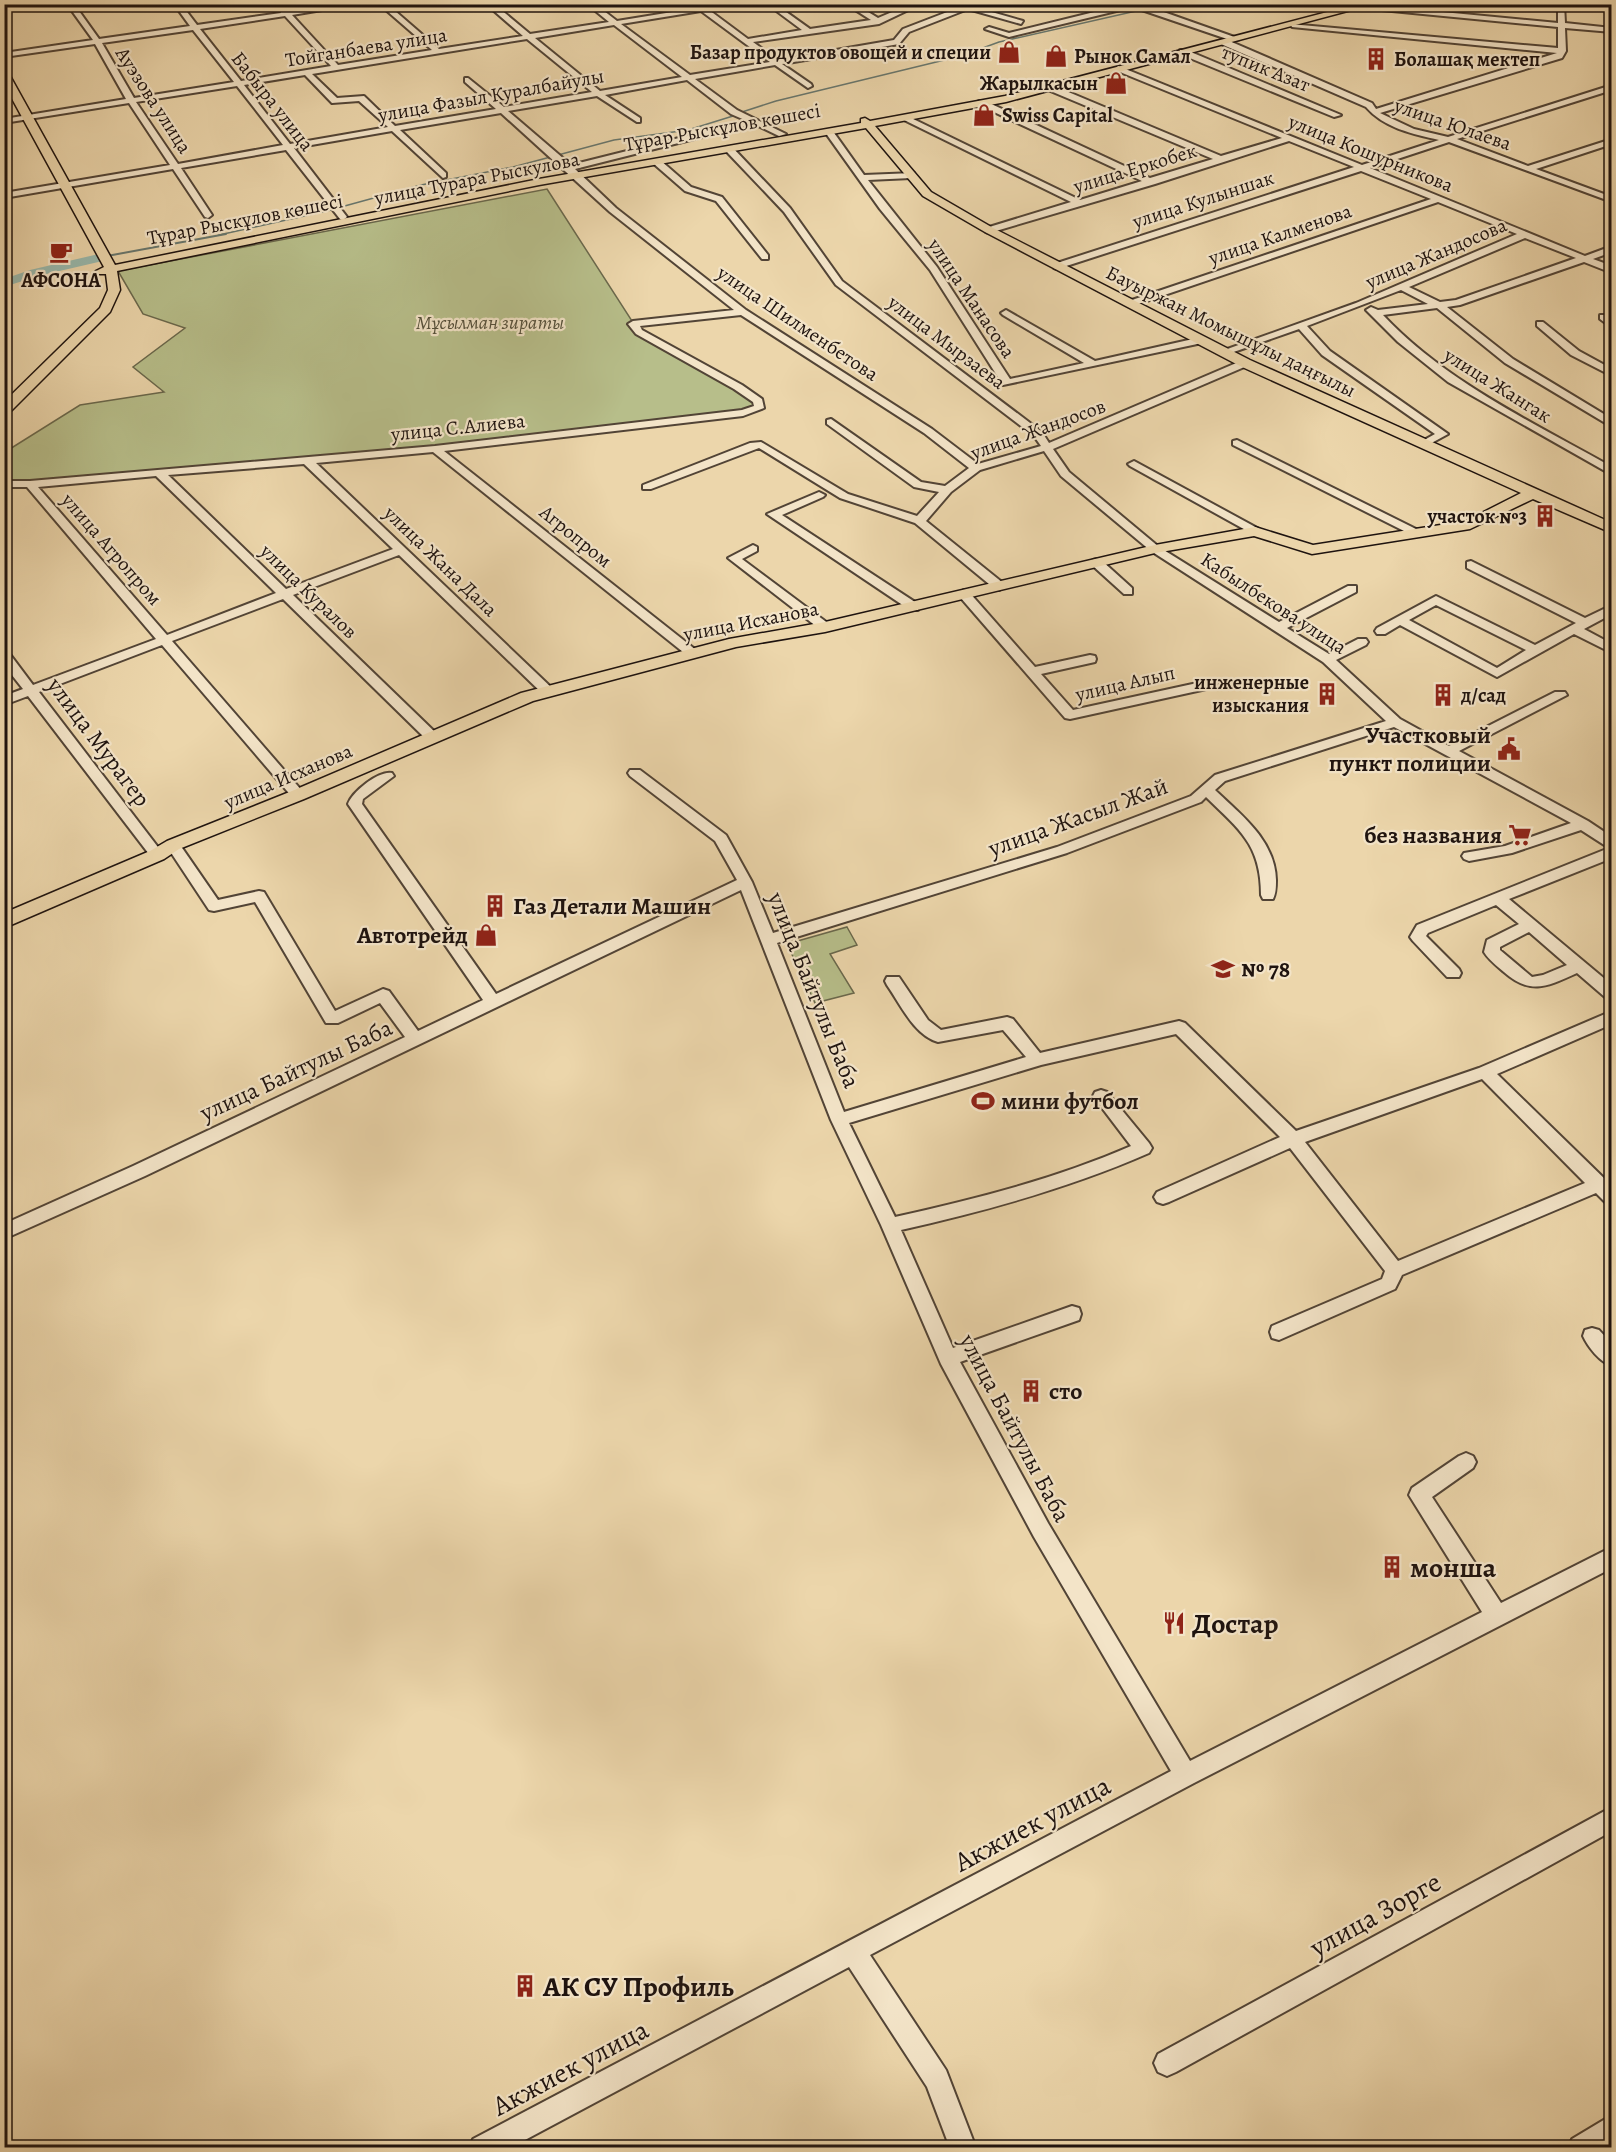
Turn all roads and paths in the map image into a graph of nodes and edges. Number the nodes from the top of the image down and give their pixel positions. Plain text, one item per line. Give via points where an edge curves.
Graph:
1 (70, 4) edge
2 (177, 4) edge
3 (278, 4) edge
4 (355, 4) edge
5 (382, 4) edge
6 (489, 4) edge
7 (590, 4) edge
8 (733, 4) edge
9 (770, 4) edge
10 (849, 4) edge
11 (918, 4) edge
12 (1347, 4) edge
13 (1561, 4) edge
14 (1134, 5) edge
15 (1366, 5) edge
16 (972, 6) edge
17 (700, 7) edge
18 (287, 15) junction
19 (877, 21) junction
20 (1021, 22) dead end
21 (616, 24) junction
22 (886, 24) dead end
23 (1292, 25) junction
24 (1561, 26) junction
25 (196, 28) junction
26 (896, 28) dead end
27 (989, 29) dead end
28 (1611, 30) edge
29 (808, 31) junction
30 (906, 31) junction
31 (529, 38) junction
32 (1229, 39) junction
33 (747, 41) junction
34 (98, 42) junction
35 (1563, 51) junction
36 (438, 52) junction
37 (1183, 52) junction
38 (4, 55) edge
39 (775, 63) junction
40 (1118, 68) junction
41 (337, 69) junction
42 (4, 74) edge
43 (308, 74) junction
44 (688, 79) junction
45 (468, 80) dead end
46 (238, 85) junction
47 (808, 86) dead end
48 (1051, 87) junction
49 (1611, 87) edge
50 (4, 90) edge
51 (600, 95) junction
52 (1001, 97) junction
53 (132, 102) junction
54 (982, 103) junction
55 (372, 108) junction
56 (362, 109) dead end
57 (504, 111) junction
58 (1375, 112) junction
59 (1337, 115) dead end
60 (24, 118) junction
61 (904, 118) junction
62 (637, 120) dead end
63 (4, 121) edge
64 (753, 122) junction
65 (867, 123) junction
66 (394, 130) junction
67 (829, 132) junction
68 (782, 134) junction
69 (1290, 138) junction
70 (1446, 140) junction
71 (1611, 141) edge
72 (753, 146) joint
73 (288, 147) junction
74 (729, 150) junction
75 (1223, 160) junction
76 (657, 162) junction
77 (178, 167) junction
78 (1360, 167) junction
79 (1529, 168) junction
80 (573, 172) junction
81 (443, 175) dead end
82 (911, 175) junction
83 (861, 178) junction
84 (1152, 182) junction
85 (62, 186) junction
86 (4, 196) edge
87 (1439, 199) junction
88 (1611, 200) edge
89 (1080, 203) junction
90 (208, 215) dead end
91 (343, 217) junction
92 (989, 230) junction
93 (1526, 234) junction
94 (1611, 249) edge
95 (765, 257) dead end
96 (1586, 259) junction
97 (102, 263) junction
98 (1057, 266) junction
99 (1611, 270) edge
100 (1402, 287) junction
101 (1132, 303) junction
102 (1359, 305) junction
103 (1440, 306) junction
104 (743, 312) junction
105 (1376, 313) junction
106 (1006, 314) dead end
107 (1603, 317) dead end
108 (1540, 324) dead end
109 (1611, 324) edge
110 (1302, 326) junction
111 (1202, 340) junction
112 (1224, 352) junction
113 (1245, 363) junction
114 (1093, 364) junction
115 (1611, 373) edge
116 (1007, 383) junction
117 (980, 390) junction
118 (4, 398) edge
119 (4, 410) edge
120 (831, 422) dead end
121 (1611, 423) edge
122 (1237, 443) dead end
123 (1422, 444) junction
124 (1048, 447) junction
125 (435, 449) junction
126 (306, 459) junction
127 (1134, 464) dead end
128 (976, 468) junction
129 (159, 472) junction
130 (1611, 472) edge
131 (4, 484) edge
132 (30, 484) junction
133 (918, 485) junction
134 (647, 487) dead end
135 (947, 489) junction
136 (1533, 492) junction
137 (819, 495) dead end
138 (933, 506) junction
139 (919, 521) junction
140 (1611, 529) edge
141 (1255, 531) junction
142 (1416, 533) junction
143 (753, 549) dead end
144 (1155, 549) junction
145 (401, 550) junction
146 (1097, 563) junction
147 (1472, 565) dead end
148 (999, 586) junction
149 (1352, 589) dead end
150 (1128, 591) dead end
151 (284, 594) junction
152 (964, 594) junction
153 (914, 607) junction
154 (1611, 609) edge
155 (1399, 620) junction
156 (1580, 626) junction
157 (825, 627) junction
158 (1279, 627) junction
159 (1381, 631) dead end
160 (164, 639) junction
161 (1362, 642) dead end
162 (1611, 649) edge
163 (1535, 650) junction
164 (692, 653) junction
165 (4, 656) edge
166 (1090, 659) dead end
167 (1329, 659) junction
168 (1031, 672) junction
169 (1211, 684) dead end
170 (32, 691) junction
171 (548, 692) junction
172 (1560, 695) dead end
173 (4, 700) edge
174 (1395, 722) junction
175 (432, 737) junction
176 (1449, 751) junction
177 (635, 773) dead end
178 (387, 776) dead end
179 (1208, 790) junction
180 (298, 795) junction
181 (1583, 824) junction
182 (1611, 844) edge
183 (173, 845) junction
184 (1611, 852) edge
185 (157, 855) junction
186 (1469, 856) dead end
187 (745, 882) junction
188 (1268, 895) dead end
189 (1498, 898) junction
190 (5, 920) edge
191 (1530, 925) junction
192 (769, 940) junction
193 (1579, 966) junction
194 (1453, 973) dead end
195 (893, 981) dead end
196 (1611, 994) edge
197 (493, 1002) junction
198 (1611, 1017) edge
199 (415, 1039) junction
200 (1037, 1060) junction
201 (1485, 1072) junction
202 (1101, 1096) dead end
203 (839, 1120) junction
204 (1293, 1139) junction
205 (1598, 1185) junction
206 (1163, 1197) dead end
207 (1611, 1198) edge
208 (890, 1225) junction
209 (4, 1232) edge
210 (1395, 1270) junction
211 (1072, 1314) dead end
212 (1279, 1332) dead end
213 (1592, 1336) dead end
214 (948, 1358) junction
215 (1611, 1358) edge
216 (1466, 1462) dead end
217 (1611, 1557) edge
218 (1497, 1616) junction
219 (1186, 1775) junction
220 (1611, 1818) edge
221 (853, 1951) junction
222 (1167, 2063) dead end
223 (1611, 2128) edge
224 (482, 2148) edge
225 (963, 2148) edge
226 (1581, 2148) edge

1 - 34 street, Ауэзова улица
2 - 25 street, Бабыра улица
3 - 18 street
4 - 18 street
5 - 36 street
6 - 31 street
7 - 21 street
8 - 17 street, Тойганбаева улица
9 - 29 street
10 - 19 street
11 - 19 street
12 - 32 main road, Тұрар Рыскұлов көшесі
13 - 24 street
14 - 27 street via 1009,35
14 - 32 street, улица Юлаева
15 - 23 main road, Тұрар Рыскұлов көшесі
15 - 24 street
16 - 20 street
16 - 30 street, улица Фазыл Куралбайулы
17 - 21 street, Тойганбаева улица
17 - 33 street
18 - 25 street
18 - 41 street
19 - 22 street
19 - 29 street
21 - 31 street, Тойганбаева улица
21 - 44 street
23 - 32 main road, Тұрар Рыскұлов көшесі
23 - 35 street
24 - 28 street
24 - 35 street
25 - 34 street
25 - 46 street, Бабыра улица
26 - 30 street
29 - 33 street
30 - 39 street, улица Фазыл Куралбайулы via 896,42
31 - 36 street, Тойганбаева улица
31 - 51 street
32 - 37 main road, Тұрар Рыскұлов көшесі
32 - 52 main road, Тұрар Рыскұлов көшесі
32 - 58 street, улица Юлаева via 1369,105
33 - 39 street
34 - 38 street
34 - 53 street, Ауэзова улица
35 - 58 street via 1559,56
36 - 41 street, Тойганбаева улица
37 - 40 main road, Тұрар Рыскұлов көшесі
37 - 59 street, тупик Азат
39 - 44 street, улица Фазыл Куралбайулы
39 - 47 street
40 - 48 main road, Тұрар Рыскұлов көшесі
40 - 69 street, улица Кошурникова
41 - 43 street, Тойганбаева улица
42 - 60 main road
43 - 46 street, Тойганбаева улица
43 - 55 street via 334,101 361,98
44 - 51 street, улица Фазыл Куралбайулы
44 - 64 street
45 - 57 street, улица Шилменбетова
46 - 53 street, Тойганбаева улица
46 - 73 street, Бабыра улица
48 - 52 main road, Тұрар Рыскұлов көшесі
48 - 75 street
49 - 70 street
50 - 60 main road
51 - 57 street, улица Фазыл Куралбайулы
51 - 62 street
52 - 54 main road, Тұрар Рыскұлов көшесі
52 - 65 main road, Тұрар Рыскұлов көшесі
53 - 60 street, Тойганбаева улица
53 - 77 street, Ауэзова улица
54 - 61 main road, Тұрар Рыскұлов көшесі
54 - 84 street
55 - 56 street
55 - 66 street
57 - 66 street, улица Фазыл Куралбайулы
57 - 80 street, улица Шилменбетова
58 - 70 street, улица Юлаева via 1411,131
60 - 63 street, Тойганбаева улица
60 - 85 main road
61 - 65 main road, Тұрар Рыскұлов көшесі
61 - 89 street
64 - 68 street
64 - 80 street
65 - 67 main road, Тұрар Рыскұлов көшесі
65 - 68 main road, Тұрар Рыскұлов көшесі
65 - 82 main road, Бауыржан Момышұлы даңғылы
66 - 73 street, улица Фазыл Куралбайулы
66 - 81 street
67 - 72 main road, Тұрар Рыскұлов көшесі
67 - 83 street, улица Манасова
68 - 80 main road, Тұрар Рыскұлов көшесі
69 - 75 street, улица Еркобек
69 - 78 street, улица Кошурникова
70 - 78 street, улица Кулыншак
70 - 79 street, улица Юлаева
71 - 79 street
72 - 74 main road, улица Турара Рыскулова
73 - 77 street, улица Фазыл Куралбайулы
73 - 91 street, Бабыра улица
74 - 76 main road, улица Турара Рыскулова
74 - 117 street, улица Мырзаева via 787,210 839,283
75 - 84 street, улица Еркобек
76 - 80 main road, улица Турара Рыскулова
76 - 95 street via 688,189 719,199
77 - 85 street, улица Фазыл Куралбайулы
77 - 90 street, Ауэзова улица
78 - 87 street, улица Кошурникова
78 - 98 street, улица Кулыншак
79 - 88 street, улица Юлаева
80 - 91 main road, Тұрар Рыскұлов көшесі
80 - 97 main road, улица Турара Рыскулова
80 - 104 street, улица Шилменбетова via 613,210
82 - 83 street
82 - 92 main road, Бауыржан Момышұлы даңғылы via 927,194
83 - 116 street, улица Манасова via 934,268
84 - 89 street, улица Еркобек
85 - 86 street, улица Фазыл Куралбайулы
85 - 97 main road
87 - 93 street, улица Кошурникова
87 - 101 street, улица Калменова
89 - 92 street, улица Еркобек
91 - 97 main road, Тұрар Рыскұлов көшесі
92 - 98 main road, Бауыржан Момышұлы даңғылы
93 - 96 street, улица Кошурникова
93 - 100 street, улица Жандосова
94 - 96 street, улица Жандосова
96 - 99 street, улица Кошурникова
96 - 103 street, улица Жандосова
97 - 118 main road via 105,291 97,309
97 - 119 main road via 114,290 106,309
98 - 101 main road, Бауыржан Момышұлы даңғылы
100 - 102 street, улица Жандосова
100 - 103 street
101 - 111 main road, Бауыржан Момышұлы даңғылы
102 - 105 street, улица Жандосова
102 - 110 street, улица Жандосова
103 - 105 street, улица Жандосова
103 - 121 street via 1509,361
104 - 125 street, улица С.Алиева via 633,324 639,332 738,387 758,401 759,408 732,415
104 - 128 street, улица Шилменбетова via 928,431
105 - 130 street, улица Жангак via 1401,340 1452,380
106 - 114 street
107 - 109 street
108 - 115 street via 1575,353
110 - 112 street, улица Жандосова
110 - 123 street via 1326,353 1443,434
111 - 112 main road, Бауыржан Момышұлы даңғылы
111 - 114 street, улица Манасова
112 - 113 main road, Бауыржан Момышұлы даңғылы
113 - 123 main road, Бауыржан Момышұлы даңғылы
113 - 124 street, улица Жандосов
114 - 116 street, улица Манасова
116 - 117 street
117 - 124 street, улица Мырзаева via 1038,434
120 - 133 street
122 - 142 street
123 - 136 main road, Бауыржан Момышұлы даңғылы
124 - 128 street, улица Жандосов
124 - 144 street, улица Мырзаева via 1065,474
125 - 126 street, улица С.Алиева
125 - 164 street, Агропром
126 - 129 street, улица С.Алиева
126 - 145 street, улица Жана Дала
127 - 141 street
128 - 135 street, улица Жандосов
129 - 132 street, улица С.Алиева
129 - 151 street, улица Куралов
131 - 132 street, улица С.Алиева
132 - 160 street, улица Агропром
133 - 135 street
133 - 138 street
134 - 139 street via 761,445 844,496
135 - 138 street, улица Жандосов
136 - 140 main road, Бауыржан Момышұлы даңғылы
136 - 142 main road, улица Исханова via 1470,525
137 - 153 street via 773,514
138 - 139 street, улица Жандосов
139 - 148 street
141 - 142 main road, улица Исханова via 1312,550
141 - 144 main road, улица Исханова
143 - 157 street via 734,558
144 - 146 main road, улица Исханова
144 - 158 street, Кабылбекова улица
145 - 151 street, улица Агропром
145 - 171 street, улица Жана Дала
146 - 148 main road, улица Исханова
146 - 150 street
147 - 156 street
148 - 152 main road, улица Исханова
149 - 158 street
151 - 160 street, улица Агропром
151 - 175 street, улица Куралов
152 - 153 main road, улица Исханова
152 - 168 street, улица Алып
153 - 157 main road, улица Исханова
154 - 156 street
155 - 159 street
155 - 163 street via 1436,600
155 - 163 street via 1497,674
156 - 162 street
156 - 163 street
157 - 164 main road, улица Исханова
158 - 167 street, Кабылбекова улица
160 - 170 street, улица Агропром
160 - 180 street, улица Агропром
161 - 167 street
164 - 171 main road, улица Исханова
165 - 170 street, улица Мурагер
166 - 168 street, улица Алып
167 - 174 street, Кабылбекова улица
168 - 169 street, улица Алып via 1070,716
170 - 173 street, улица Агропром
170 - 185 street, улица Мурагер
171 - 175 main road, улица Исханова
172 - 176 street
174 - 176 street, Кабылбекова улица
174 - 179 street, улица Жасыл Жай via 1220,778
175 - 180 main road, улица Исханова
176 - 181 street, Кабылбекова улица
177 - 187 street via 721,838
178 - 197 street via 357,797 355,804
179 - 188 street via 1260,842 1269,877
179 - 192 street, улица Жасыл Жай via 1196,799 1062,850
180 - 183 main road, улица Исханова
181 - 182 street, Кабылбекова улица
181 - 186 street via 1507,850
183 - 185 main road, улица Исханова
183 - 199 street via 214,906 259,896 332,1019 383,995
184 - 189 street
185 - 190 main road, улица Исханова
187 - 192 street, улица Байтулы Баба
187 - 197 street, улица Байтулы Баба
189 - 191 street
189 - 194 street via 1422,929 1418,937
191 - 193 street
191 - 193 street via 1490,947 1521,980 1537,984
192 - 203 street, улица Байтулы Баба
193 - 196 street
195 - 200 street via 922,1024 938,1036 1007,1023
197 - 199 street, улица Байтулы Баба
198 - 201 street
199 - 209 street, улица Байтулы Баба
200 - 203 street
200 - 204 street via 1179,1027
201 - 204 street
201 - 205 street
202 - 208 street via 1143,1148 1105,1166 978,1206
203 - 208 street, улица Байтулы Баба
204 - 206 street
204 - 210 street
205 - 207 street
205 - 210 street
208 - 214 street, улица Байтулы Баба
210 - 212 street via 1389,1284
211 - 214 street
213 - 215 street
214 - 219 street, улица Байтулы Баба via 1046,1540
216 - 218 street via 1419,1495
217 - 218 street, Акжиек улица
218 - 219 street, Акжиек улица
219 - 221 street, Акжиек улица
220 - 222 street, улица Зорге
221 - 224 street, Акжиек улица
221 - 225 street via 937,2079
223 - 226 street

